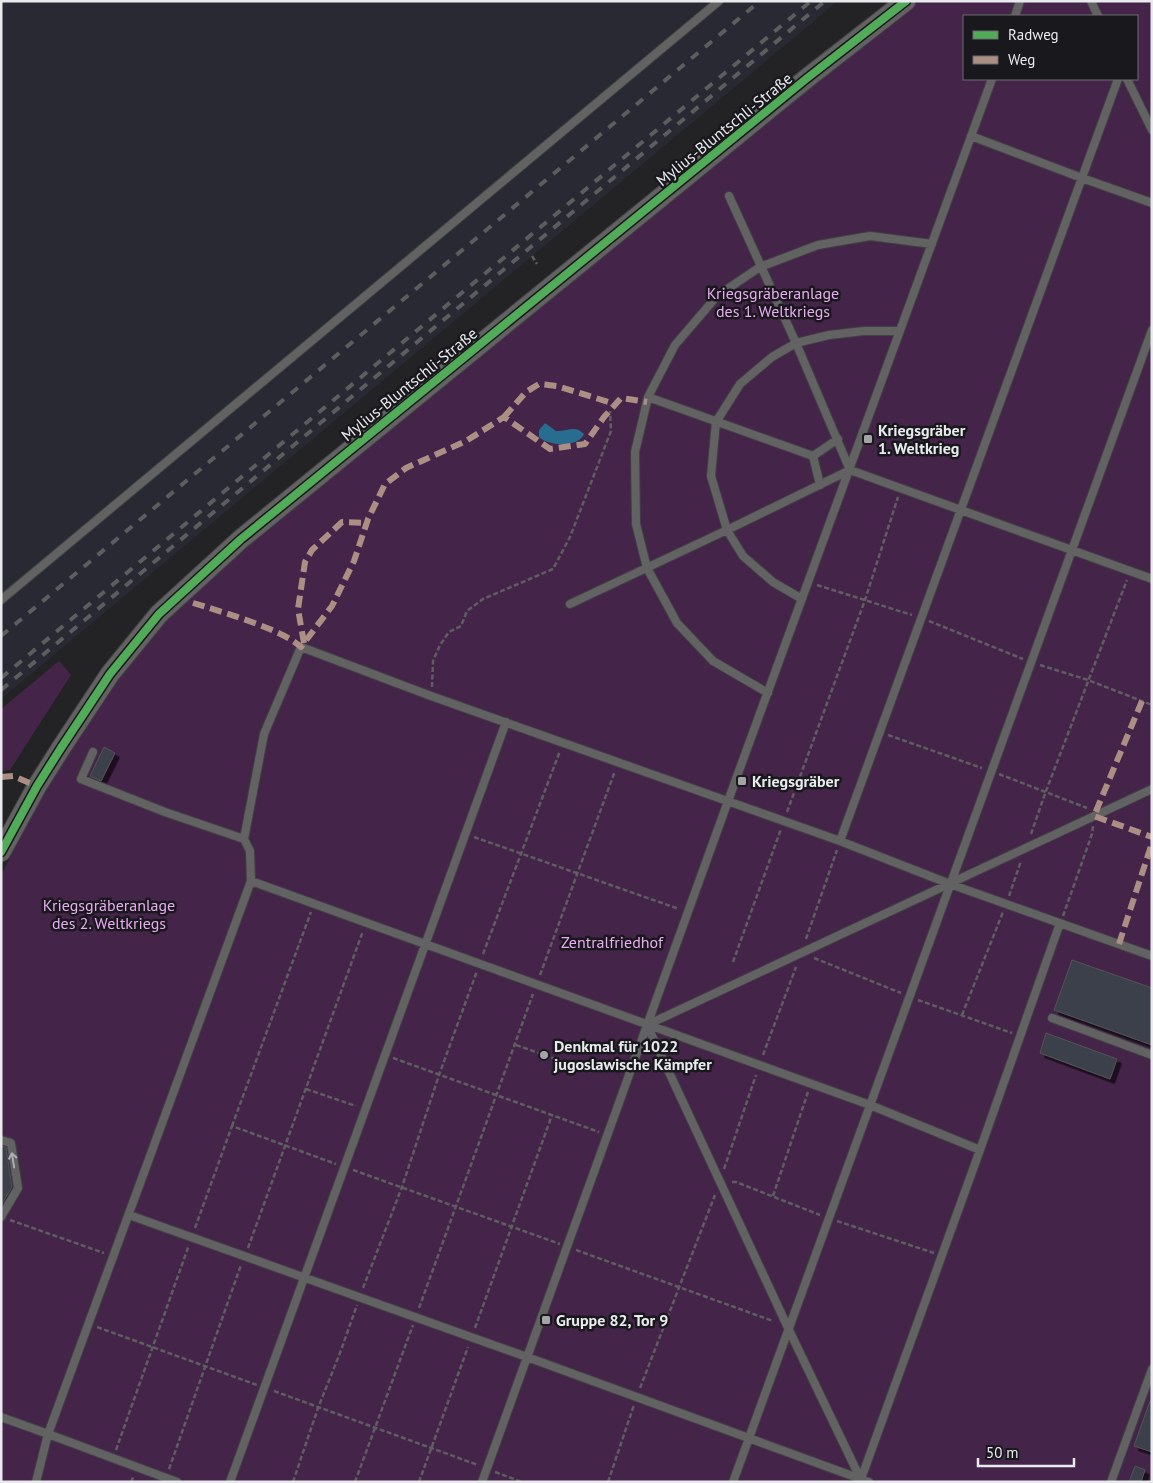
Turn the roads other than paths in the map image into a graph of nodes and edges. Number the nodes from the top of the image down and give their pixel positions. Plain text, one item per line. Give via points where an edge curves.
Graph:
1 (719, 1) edge
2 (906, 1) edge
3 (1020, 1) edge
4 (1091, 1) edge
5 (1015, 15) edge
6 (1098, 15) edge
7 (992, 80) edge
8 (1118, 80) edge
9 (1128, 80) edge
10 (1152, 130) edge
11 (971, 136) junction
12 (1082, 178) junction
13 (729, 196) dead end
14 (1152, 202) edge
15 (932, 244) junction
16 (760, 267) junction
17 (1152, 330) edge
18 (899, 331) junction
19 (796, 343) junction
20 (648, 397) junction
21 (716, 422) junction
22 (838, 439) junction
23 (813, 456) junction
24 (850, 470) junction
25 (820, 486) junction
26 (961, 510) junction
27 (727, 530) junction
28 (1073, 551) junction
29 (647, 568) junction
30 (1152, 579) edge
31 (802, 599) junction
32 (1, 600) edge
33 (570, 604) dead end
34 (768, 693) junction
35 (506, 722) junction
36 (93, 752) dead end
37 (1152, 789) edge
38 (728, 802) junction
39 (244, 839) junction
40 (840, 841) junction
41 (1, 852) edge
42 (251, 881) junction
43 (950, 884) junction
44 (1060, 923) junction
45 (426, 945) junction
46 (1152, 956) edge
47 (1052, 1018) dead end
48 (647, 1025) junction
49 (1152, 1055) edge
50 (870, 1105) junction
51 (1, 1140) edge
52 (980, 1150) junction
53 (129, 1215) junction
54 (1, 1217) edge
55 (304, 1277) junction
56 (789, 1330) junction
57 (527, 1357) junction
58 (1152, 1369) edge
59 (1, 1417) edge
60 (48, 1434) junction
61 (749, 1438) junction
62 (861, 1480) edge
63 (36, 1482) edge
64 (177, 1482) edge
65 (230, 1482) edge
66 (482, 1482) edge
67 (733, 1482) edge
68 (869, 1482) edge
69 (1111, 1482) edge

1 - 32 lane
2 - 41 street, Mylius-Bluntschli-Straße via 241,539 166,608 90,702
3 - 5 lane
4 - 6 lane
7 - 11 lane
8 - 12 lane
9 - 10 lane
11 - 12 lane
11 - 15 lane
12 - 14 lane
12 - 26 lane
13 - 16 lane
15 - 16 lane via 870,236 818,245
15 - 18 lane
16 - 19 lane
16 - 20 lane via 717,296 675,345
17 - 28 lane
18 - 19 lane via 837,334
18 - 24 lane
19 - 21 lane via 772,357 740,384
19 - 22 lane
20 - 21 lane
20 - 29 lane via 635,452 636,524
21 - 23 lane
21 - 27 lane via 711,476
22 - 23 lane
22 - 24 lane
23 - 25 lane
24 - 25 lane
24 - 26 lane
24 - 31 lane
25 - 27 lane
26 - 28 lane
26 - 40 lane
27 - 29 lane
27 - 31 lane via 743,556 773,582
28 - 30 lane
28 - 43 lane
29 - 33 lane
29 - 34 lane via 677,622 712,661
31 - 34 lane
34 - 38 lane
35 - 38 lane
35 - 39 lane via 301,647 264,734
35 - 45 lane
36 - 39 lane via 81,779
37 - 43 lane
38 - 40 lane
38 - 48 lane
39 - 42 lane via 250,851
40 - 43 lane
42 - 45 lane
42 - 53 lane
43 - 44 lane
43 - 48 lane
43 - 50 lane
44 - 46 lane
44 - 52 lane
45 - 48 lane
45 - 55 lane
47 - 49 lane
48 - 50 lane
48 - 56 lane
48 - 57 lane
50 - 52 lane
50 - 56 lane
54 -> 51 lane via 18,1188 11,1143
52 - 62 lane
53 - 55 lane
53 - 60 lane
55 - 57 lane
55 - 65 lane
56 - 61 lane
56 - 62 lane
57 - 61 lane
57 - 66 lane
58 - 69 lane
59 - 60 lane
60 - 63 lane
60 - 64 lane
61 - 62 lane
61 - 67 lane
62 - 68 lane

